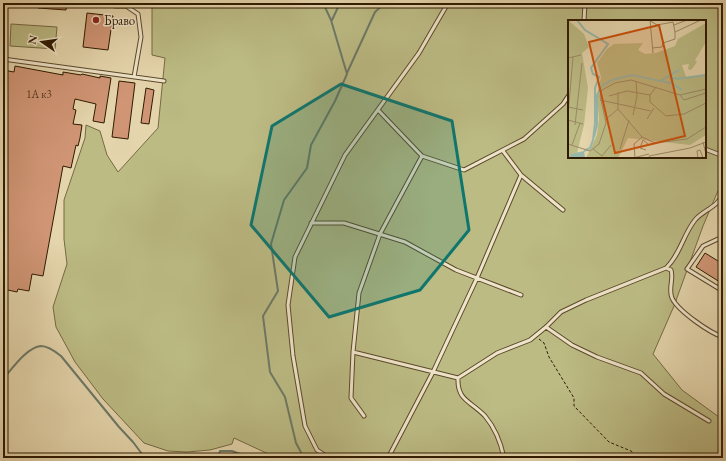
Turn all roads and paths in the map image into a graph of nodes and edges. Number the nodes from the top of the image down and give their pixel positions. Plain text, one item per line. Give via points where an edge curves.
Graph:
1 (115, 3) edge
2 (448, 3) edge
3 (585, 3) edge
4 (584, 20) edge
5 (3, 59) edge
6 (134, 77) junction
7 (164, 81) dead end
8 (568, 96) edge
9 (378, 110) junction
10 (706, 149) edge
11 (503, 151) junction
12 (422, 156) junction
13 (723, 156) edge
14 (520, 175) junction
15 (723, 193) edge
16 (563, 210) dead end
17 (311, 223) junction
18 (380, 234) junction
19 (718, 239) dead end
20 (666, 268) junction
21 (477, 278) junction
22 (723, 291) edge
23 (521, 296) dead end
24 (546, 327) junction
25 (535, 336) junction
26 (723, 337) edge
27 (353, 352) junction
28 (433, 372) junction
29 (458, 378) junction
30 (364, 416) dead end
31 (709, 421) dead end
32 (329, 458) edge
33 (388, 458) edge
34 (504, 458) edge
35 (640, 458) edge

1 - 6 lane via 115,6 126,6 138,14 141,37
2 - 9 lane via 420,53
3 - 4 lane
5 - 6 lane
6 - 7 lane
8 - 11 lane via 524,139
9 - 12 lane
9 - 17 lane via 345,154
10 - 13 lane
11 - 12 lane via 464,170
11 - 14 lane
12 - 18 lane
14 - 16 lane
14 - 21 lane
15 - 20 lane via 713,207 704,211 694,221 672,262
17 - 18 lane via 344,223
17 - 32 lane via 295,257 288,305 292,356 305,426 317,450
18 - 21 lane via 405,242 456,270
18 - 27 lane via 359,293
19 - 22 lane via 703,246 687,269
20 - 24 lane via 561,312
20 - 26 lane via 671,270 673,275 672,297 679,307 701,326
21 - 23 lane
21 - 28 lane
24 - 25 lane
24 - 31 lane via 572,345 640,373 664,394
25 - 29 lane via 497,354
25 - 35 path via 544,343 549,357 574,398 574,406 609,442 631,451
27 - 28 lane
27 - 30 lane via 351,398
28 - 29 lane
28 - 33 lane
29 - 34 lane via 457,387 461,396 485,417 500,441

